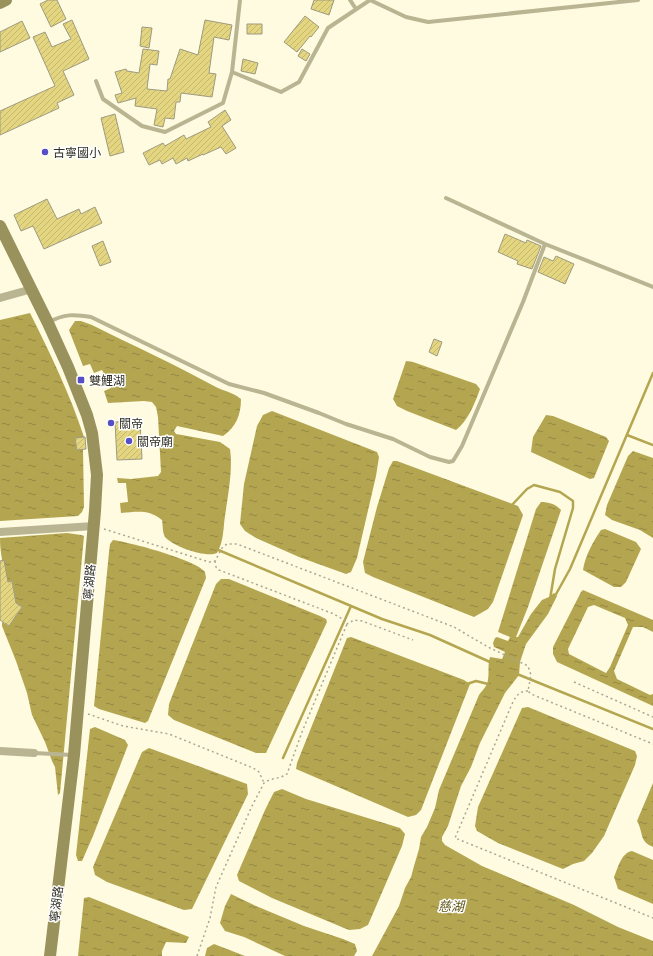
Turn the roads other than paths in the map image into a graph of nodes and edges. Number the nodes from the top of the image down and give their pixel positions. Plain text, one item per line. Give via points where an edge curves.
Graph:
1 (6, 0) edge
2 (240, 0) edge
3 (350, 0) edge
4 (638, 0) edge
5 (0, 3) edge
6 (356, 9) junction
7 (232, 72) junction
8 (96, 81) dead end
9 (446, 198) dead end
10 (0, 226) edge
11 (546, 244) junction
12 (653, 287) edge
13 (32, 289) junction
14 (0, 298) edge
15 (48, 323) junction
16 (94, 526) junction
17 (0, 532) edge
18 (0, 751) edge
19 (34, 753) joint
20 (69, 755) junction
21 (50, 956) edge

1 - 5 main road
2 - 7 lane
3 - 6 lane
4 - 6 lane via 428,22 406,17 370,0
6 - 7 lane via 328,28 299,82 281,92
7 - 8 lane via 223,103 165,132 142,126 103,98
9 - 11 lane
10 - 13 main road, 寧湖路
11 - 12 lane
11 - 15 lane via 462,446 454,461 449,462 430,457 393,440 319,413 230,384 91,317 64,315
13 - 14 street
13 - 15 main road, 寧湖路
15 - 16 main road, 寧湖路 via 80,395 92,433 97,475
16 - 17 street
16 - 20 main road, 寧湖路 via 78,710
18 - 19 street
19 - 20 lane
20 - 21 main road, 寧湖路

